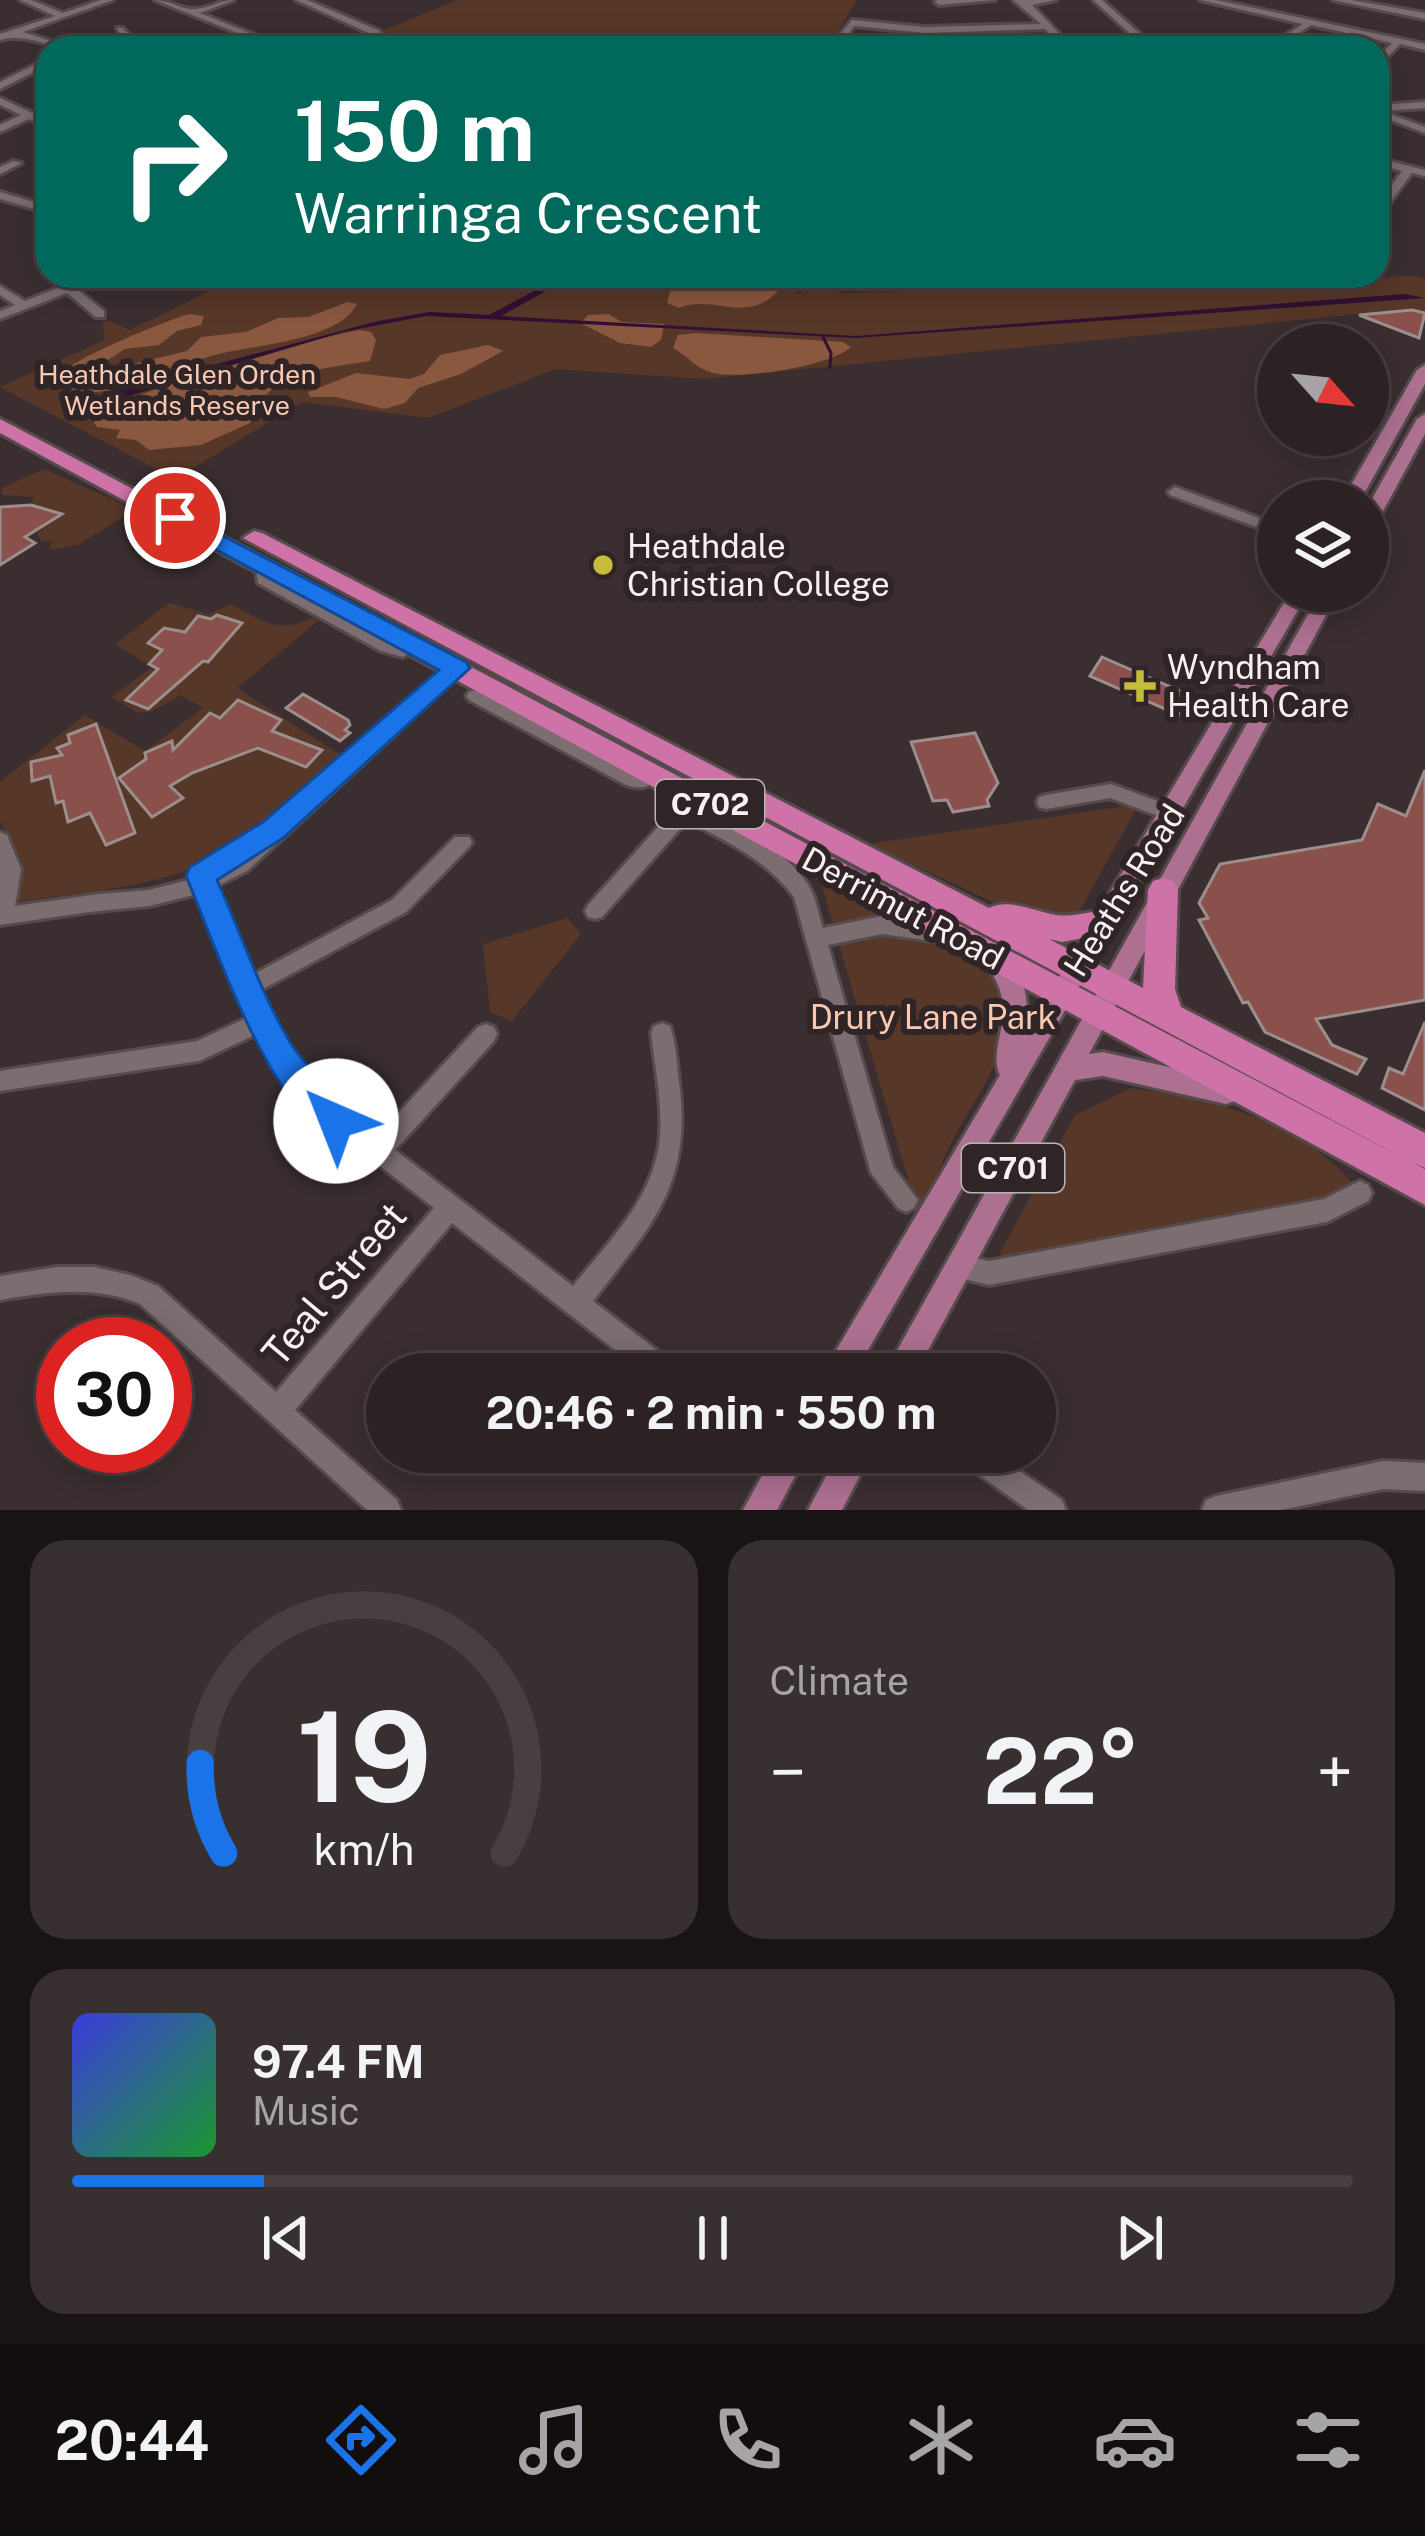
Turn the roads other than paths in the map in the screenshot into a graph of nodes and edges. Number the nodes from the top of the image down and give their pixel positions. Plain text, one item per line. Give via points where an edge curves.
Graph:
1 (24, 0) edge
2 (109, 0) edge
3 (159, 0) edge
4 (230, 0) edge
5 (991, 0) edge
6 (1052, 0) edge
7 (1337, 0) edge
8 (305, 1) edge
9 (1100, 1) edge
10 (1210, 1) edge
11 (1021, 2) edge
12 (1425, 3) edge
13 (938, 4) edge
14 (195, 12) junction
15 (61, 15) junction
16 (1198, 15) dead end
17 (1420, 15) edge
18 (1307, 25) junction
19 (1047, 26) junction
20 (120, 30) dead end
21 (13, 32) junction
22 (126, 36) edge
23 (256, 36) edge
24 (375, 36) edge
25 (840, 36) edge
26 (1057, 36) edge
27 (1137, 36) edge
28 (1289, 36) edge
29 (1365, 36) edge
30 (0, 37) edge
31 (36, 39) edge
32 (1389, 40) edge
33 (1397, 42) junction
34 (1425, 47) edge
35 (1389, 51) edge
36 (36, 67) edge
37 (0, 86) edge
38 (0, 101) edge
39 (1425, 105) edge
40 (1389, 109) edge
41 (36, 115) edge
42 (1389, 115) edge
43 (36, 118) edge
44 (0, 129) edge
45 (1425, 130) edge
46 (17, 163) dead end
47 (1389, 164) edge
48 (1408, 169) junction
49 (0, 171) edge
50 (1425, 173) edge
51 (0, 195) edge
52 (1389, 196) edge
53 (36, 201) edge
54 (31, 204) junction
55 (36, 206) edge
56 (68, 288) joint
57 (0, 290) edge
58 (23, 304) junction
59 (100, 314) dead end
60 (0, 315) edge
61 (1425, 370) edge
62 (0, 407) edge
63 (1418, 407) edge
64 (0, 424) edge
65 (1366, 480) edge
66 (1386, 480) edge
67 (1175, 492) dead end
68 (167, 504) junction
69 (1257, 522) edge
70 (1288, 612) edge
71 (1318, 612) edge
72 (399, 615) junction
73 (412, 644) junction
74 (468, 673) junction
75 (641, 740) junction
76 (652, 773) junction
77 (1216, 795) junction
78 (698, 796) junction
79 (1046, 802) dead end
80 (1172, 814) junction
81 (0, 840) edge
82 (462, 842) dead end
83 (203, 880) junction
84 (1163, 890) junction
85 (595, 910) dead end
86 (2, 917) edge
87 (958, 921) junction
88 (1105, 923) junction
89 (818, 938) junction
90 (996, 958) junction
91 (1069, 979) junction
92 (250, 986) junction
93 (1105, 998) junction
94 (1167, 1014) junction
95 (263, 1021) junction
96 (486, 1034) dead end
97 (662, 1034) dead end
98 (1066, 1069) junction
99 (0, 1082) edge
100 (1003, 1090) junction
101 (1273, 1106) junction
102 (1425, 1150) edge
103 (378, 1152) junction
104 (1424, 1188) edge
105 (1360, 1193) dead end
106 (906, 1200) dead end
107 (449, 1208) junction
108 (960, 1267) junction
109 (0, 1288) edge
110 (576, 1304) junction
111 (640, 1353) edge
112 (856, 1353) edge
113 (911, 1353) edge
114 (278, 1410) junction
115 (775, 1473) edge
116 (844, 1473) edge
117 (999, 1473) edge
118 (1425, 1477) edge
119 (387, 1510) edge
120 (759, 1510) edge
121 (824, 1510) edge
122 (1052, 1510) edge
123 (1216, 1510) edge

1 - 15 street
2 - 15 street
3 - 14 street
4 - 14 street
5 - 13 street
6 - 11 street
7 - 17 street
8 - 24 street
9 - 27 street
10 - 16 street
10 - 18 street
11 - 19 street
12 - 17 street
14 - 23 street
15 - 21 street
18 - 28 street
18 - 29 street
19 - 25 street via 854,23
19 - 26 street
20 - 22 street
21 - 30 street
21 - 31 street
32 - 33 street
33 - 34 street
33 - 35 street
36 - 37 street
38 - 41 street
39 - 40 street
42 - 45 street
43 - 44 street
46 - 49 street
47 - 48 street
48 - 50 street
48 - 52 street
51 - 54 street
53 - 54 street
54 - 55 street
56 - 58 street
56 - 59 street
57 - 58 street
58 - 60 street
61 - 63 main road
62 - 68 highway, Derrimut Road / C702
63 - 65 main road
63 - 66 main road
64 - 68 highway, Derrimut Road / C702
67 - 69 street
68 - 72 highway, Derrimut Road / C702
68 - 73 highway, Derrimut Road / C702
70 - 80 main road, Heaths Road / C701
71 - 77 main road, Heaths Road / C701
72 - 73 highway via 416,632
72 - 74 highway, Derrimut Road / C702
73 - 74 highway, Derrimut Road / C702
74 - 75 highway, Derrimut Road / C702
74 - 76 highway, Derrimut Road / C702 via 511,705
74 - 83 street via 388,732 239,865
75 - 76 highway via 656,760
75 - 78 highway, Derrimut Road / C702
76 - 78 highway, Derrimut Road / C702
77 - 80 main road via 1194,814
77 - 84 main road, Heaths Road / C701
78 - 85 street
78 - 87 highway, Derrimut Road / C702
78 - 89 street via 789,873
79 - 80 street via 1111,791
80 - 88 main road, Heaths Road / C701
81 - 86 street via 11,869
82 - 92 street via 400,906
83 - 86 street via 151,901
83 - 92 street
84 - 93 main road, Heaths Road / C701
84 - 94 highway via 1159,974
87 - 88 highway via 1062,929
87 - 89 street
87 - 90 highway, Derrimut Road / C702
87 - 91 highway, Derrimut Road / C702
88 - 91 main road, Heaths Road / C701
89 - 106 street via 884,1173
90 - 91 highway, Derrimut Road / C702
90 - 100 main road via 1014,984 1017,1007
91 - 93 highway, Derrimut Road / C702
91 - 100 main road, Heaths Road / C701
92 - 95 street
93 - 94 highway, Derrimut Road / C702
93 - 98 main road, Heaths Road / C701
93 - 101 highway, Derrimut Road / C702
94 - 102 highway, Derrimut Road / C702
95 - 99 street via 199,1051
95 - 103 street via 310,1098
96 - 103 street
97 - 110 street via 668,1161 658,1190
98 - 101 main road via 1103,1064
98 - 108 main road, Heaths Road / C701
100 - 112 main road, Heaths Road / C701
101 - 104 highway, Derrimut Road / C702
103 - 107 street
105 - 108 street via 1327,1210 989,1273
107 - 110 street
107 - 114 street, Teal Street
108 - 113 main road, Heaths Road / C701
109 - 114 street via 72,1276 122,1282 172,1312
110 - 111 street
114 - 119 street
115 - 120 main road
116 - 121 main road
117 - 122 street
118 - 123 street via 1383,1475

